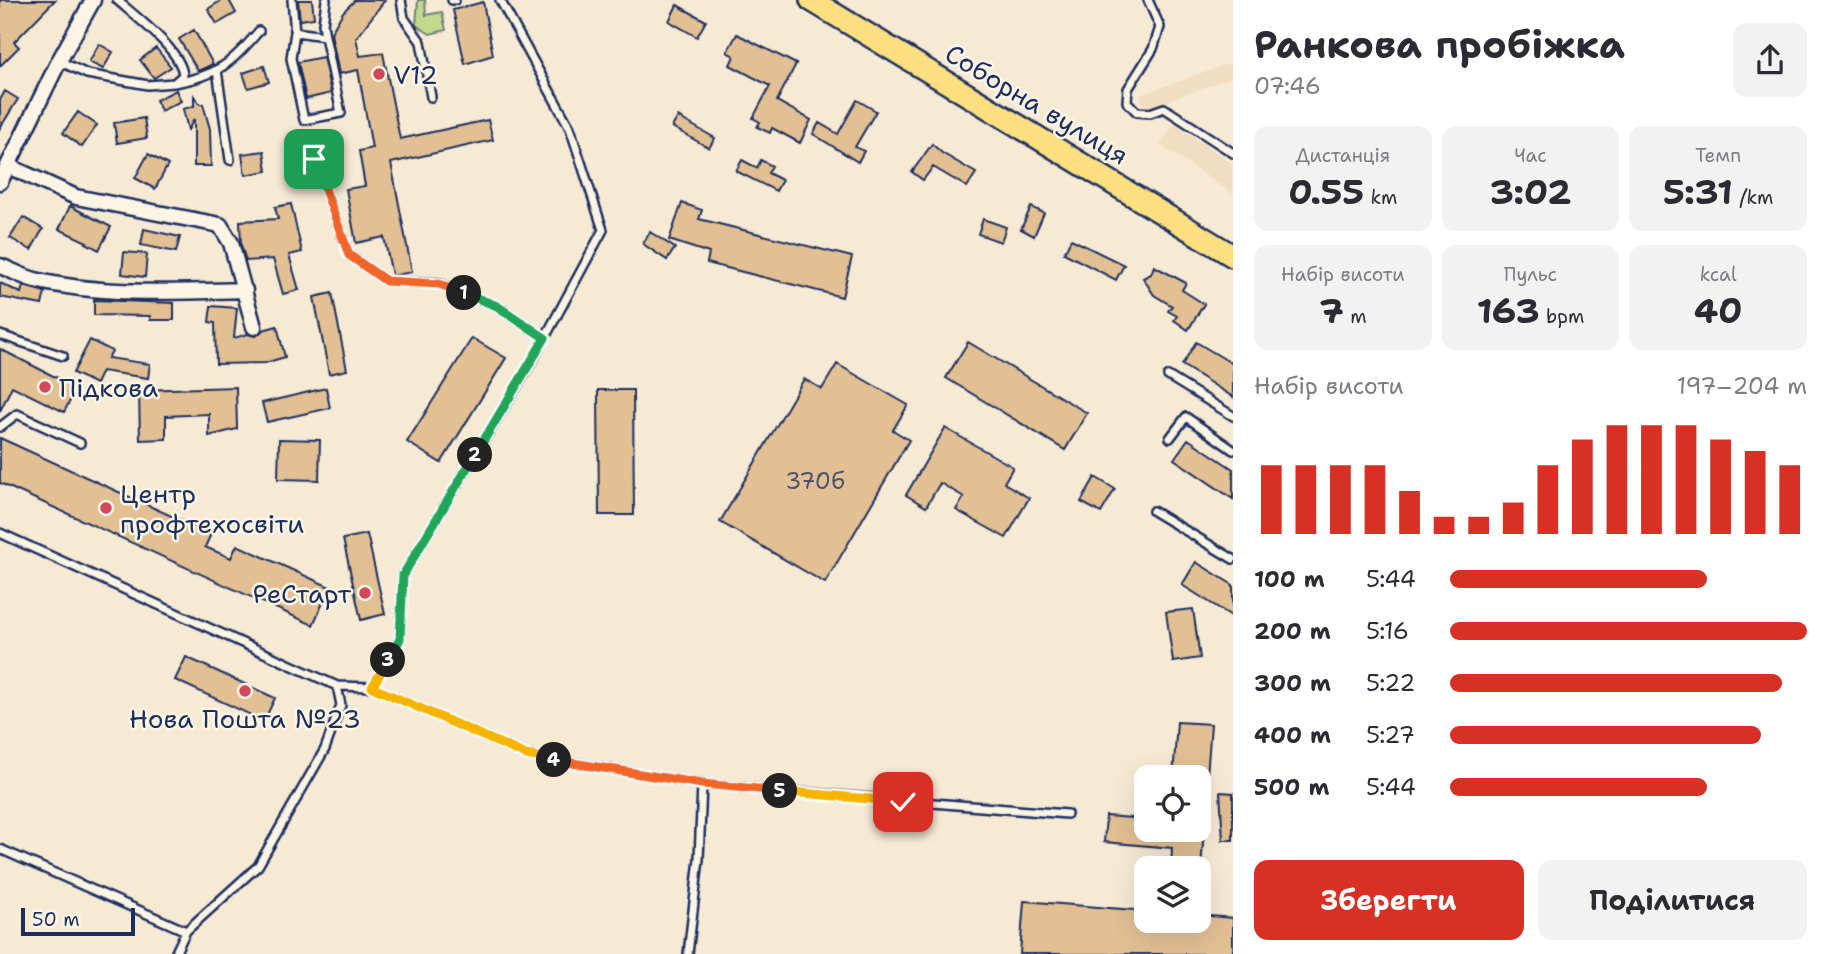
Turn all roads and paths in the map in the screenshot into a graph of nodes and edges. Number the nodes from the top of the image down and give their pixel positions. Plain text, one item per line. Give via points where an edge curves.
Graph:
1 (93, 0) edge
2 (117, 0) edge
3 (292, 0) edge
4 (326, 0) edge
5 (401, 0) edge
6 (500, 0) edge
7 (811, 0) edge
8 (1148, 0) edge
9 (259, 31) dead end
10 (296, 32) junction
11 (325, 36) junction
12 (60, 61) junction
13 (217, 70) junction
14 (174, 83) junction
15 (431, 97) dead end
16 (1233, 153) edge
17 (314, 159) dead end
18 (230, 160) dead end
19 (8, 166) junction
20 (0, 182) edge
21 (1233, 256) edge
22 (0, 266) edge
23 (245, 290) junction
24 (254, 327) dead end
25 (0, 335) edge
26 (545, 338) junction
27 (63, 356) dead end
28 (1168, 376) dead end
29 (1233, 416) edge
30 (0, 426) edge
31 (1170, 438) dead end
32 (80, 443) dead end
33 (1233, 450) edge
34 (1153, 511) dead end
35 (0, 533) edge
36 (1233, 559) edge
37 (337, 686) junction
38 (372, 687) junction
39 (702, 784) junction
40 (1068, 814) dead end
41 (0, 849) edge
42 (186, 931) junction
43 (175, 954) edge
44 (688, 954) edge

1 - 12 street
2 - 14 lane via 178,60 183,75
3 - 10 lane
4 - 11 lane
5 - 15 lane via 404,18 422,42
6 - 26 lane via 570,128 603,230
7 - 21 main road, Соборна вулиця
8 - 16 lane via 1160,27 1153,49 1128,89 1127,102 1137,112 1164,108
9 - 13 lane via 236,58
10 - 11 lane
10 - 11 lane via 291,58 304,120 341,113
12 - 14 lane via 114,80
12 - 19 street
13 - 14 lane
13 - 18 lane
17 - 26 lane via 349,255 386,281 439,284 497,306
19 - 20 street
19 - 23 street via 76,197 220,225 231,243
22 - 23 street via 73,287
23 - 24 street
25 - 27 lane
26 - 38 lane via 403,575 400,639
28 - 29 lane
30 - 32 lane via 17,414
31 - 33 lane via 1186,418
34 - 36 lane
35 - 37 lane
37 - 38 lane
37 - 42 lane via 341,705 325,749 258,866
38 - 39 lane via 526,755
39 - 40 lane
39 - 44 lane
41 - 42 lane
42 - 43 lane

